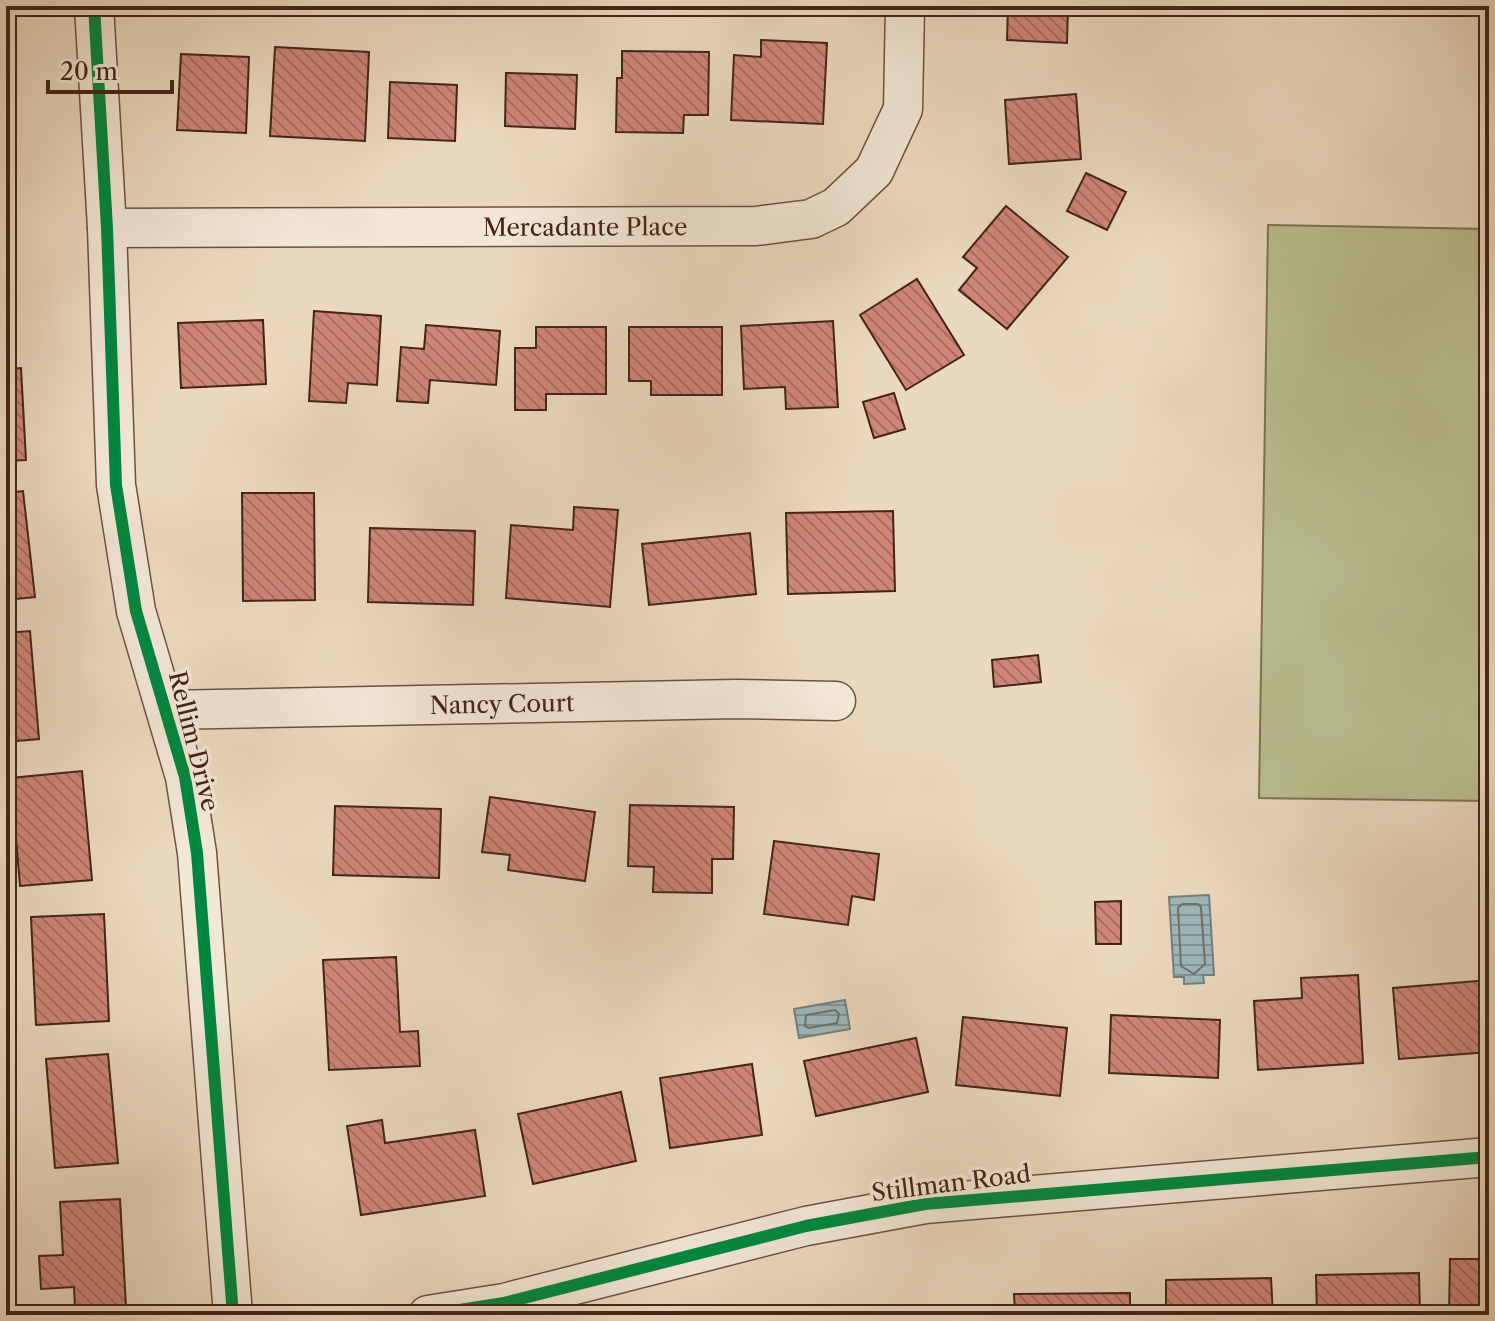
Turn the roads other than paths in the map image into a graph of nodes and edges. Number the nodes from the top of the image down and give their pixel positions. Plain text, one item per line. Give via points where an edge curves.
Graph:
1 (94, 6) edge
2 (905, 6) edge
3 (107, 228) junction
4 (836, 701) dead end
5 (166, 710) junction
6 (1489, 1157) edge
7 (233, 1315) edge
8 (428, 1315) edge

1 - 3 street, Rellim Drive
2 - 3 street, Mercadante Place via 903,109 874,171 836,207 811,219 756,226
3 - 5 street, Rellim Drive via 116,485 136,611
4 - 5 street, Nancy Court
5 - 7 street, Rellim Drive via 185,777 197,853
6 - 8 street, Stillman Road via 925,1204 806,1226 504,1303

